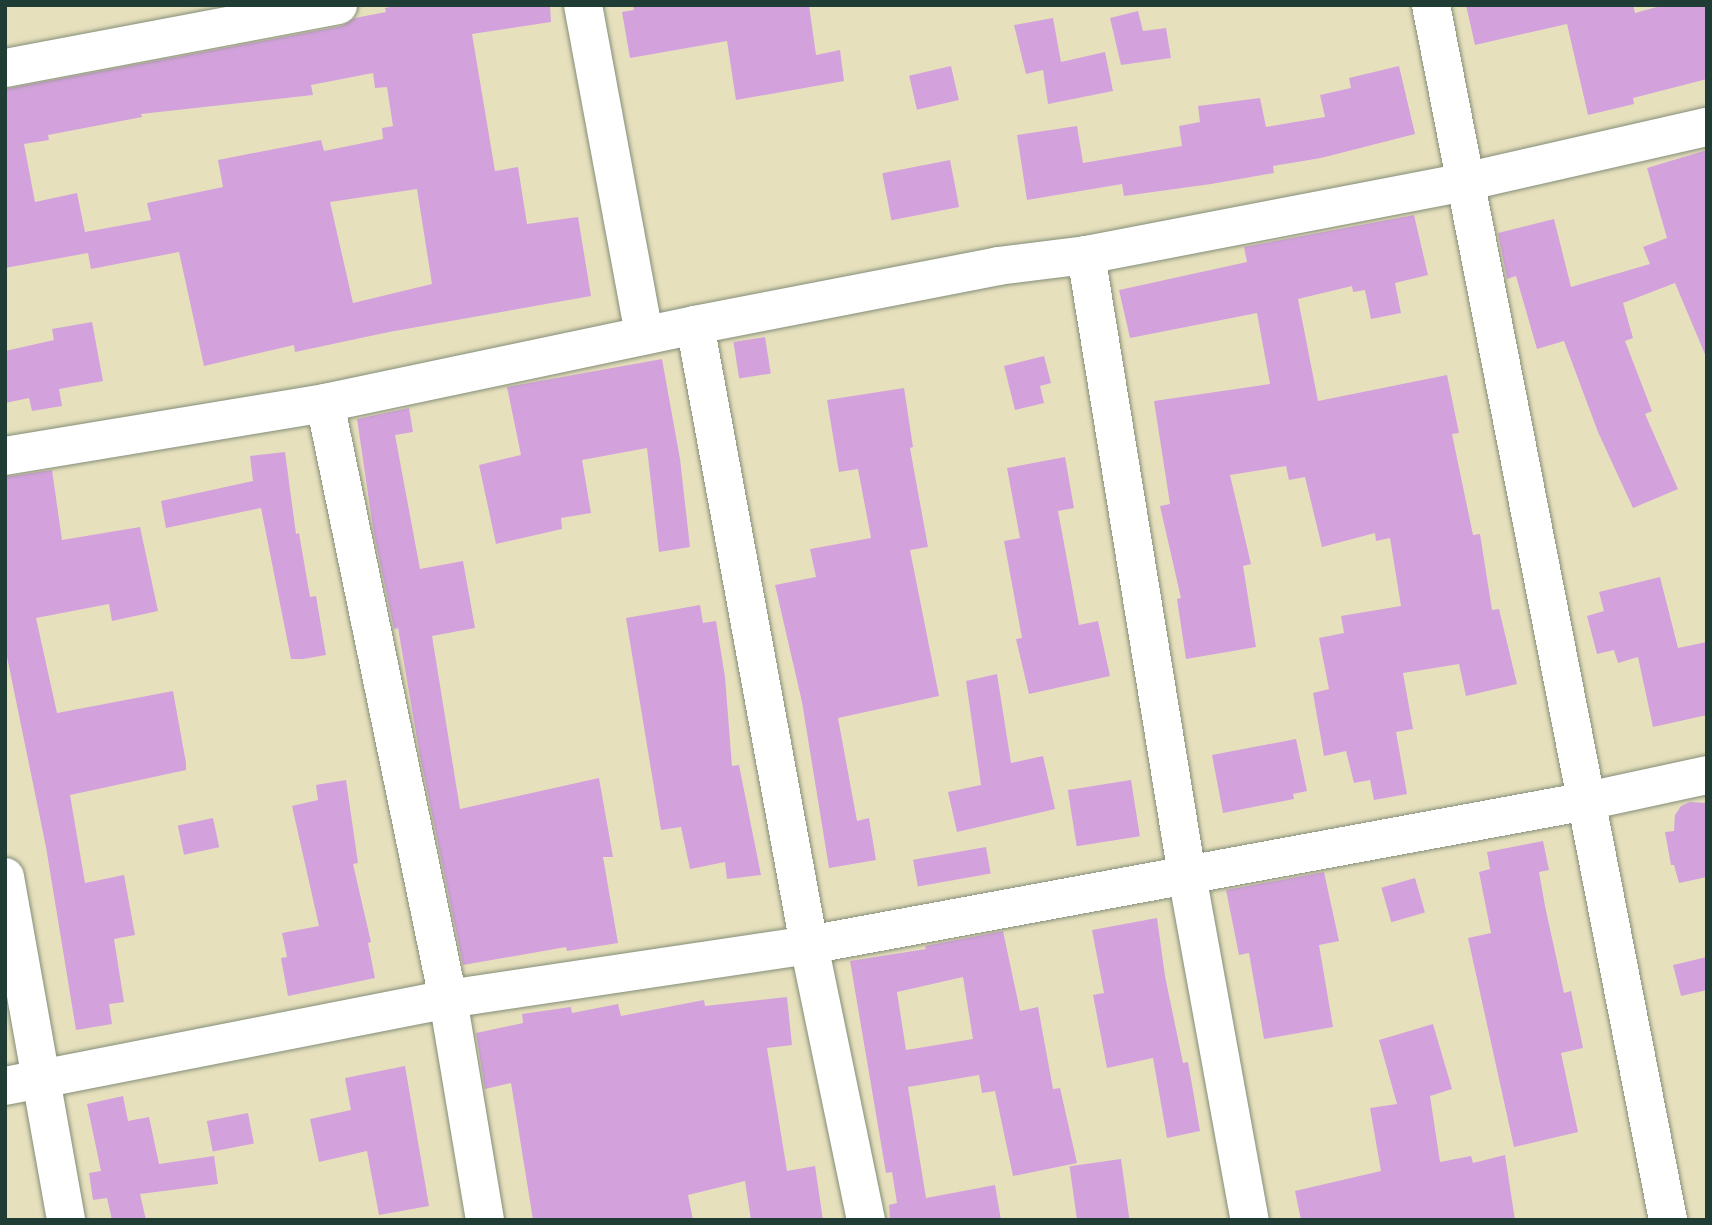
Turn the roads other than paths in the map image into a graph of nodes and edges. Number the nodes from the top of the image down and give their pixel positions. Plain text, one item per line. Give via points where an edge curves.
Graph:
1 (338, 5) edge
2 (583, 5) edge
3 (1431, 5) edge
4 (5, 68) edge
5 (1707, 127) edge
6 (1464, 181) junction
7 (1086, 255) junction
8 (695, 325) junction
9 (644, 335) junction
10 (325, 403) junction
11 (5, 456) edge
12 (1707, 775) edge
13 (1587, 801) junction
14 (1187, 875) junction
15 (5, 877) edge
16 (809, 945) junction
17 (448, 999) junction
18 (23, 1082) edge
19 (66, 1220) edge
20 (485, 1220) edge
21 (866, 1220) edge
22 (1250, 1220) edge
23 (1668, 1220) edge

1 - 4 street
2 - 9 street
3 - 6 street
5 - 6 street
6 - 7 street
6 - 13 street
7 - 8 street via 998,266
7 - 14 street
8 - 9 street
8 - 16 street
9 - 10 street
10 - 11 street
10 - 17 street
12 - 13 street
13 - 14 street
13 - 23 street
14 - 16 street
14 - 22 street
15 - 18 street
16 - 17 street
16 - 21 street
17 - 18 street
17 - 20 street
18 - 19 street

